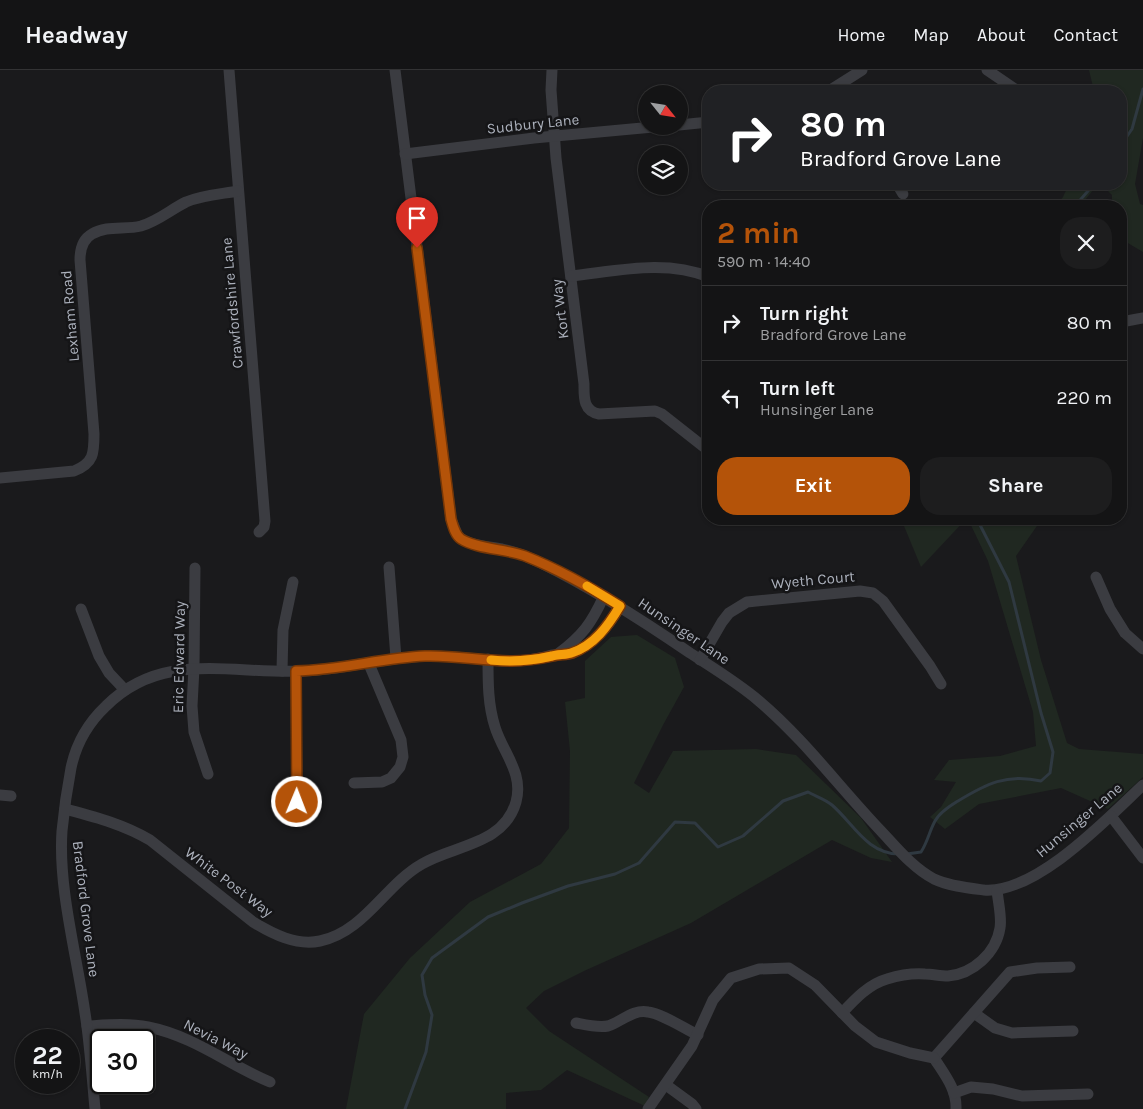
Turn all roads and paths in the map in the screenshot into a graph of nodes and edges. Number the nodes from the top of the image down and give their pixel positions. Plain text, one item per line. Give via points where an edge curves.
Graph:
1 (228, 70) edge
2 (395, 70) edge
3 (552, 70) edge
4 (862, 70) edge
5 (987, 70) edge
6 (841, 85) edge
7 (1009, 85) edge
8 (702, 123) edge
9 (688, 124) edge
10 (638, 129) edge
11 (554, 137) junction
12 (405, 154) junction
13 (238, 192) junction
14 (702, 275) edge
15 (571, 276) junction
16 (1143, 318) edge
17 (1127, 321) edge
18 (702, 445) edge
19 (0, 478) edge
20 (259, 532) dead end
21 (389, 567) dead end
22 (195, 568) dead end
23 (1096, 577) dead end
24 (293, 582) dead end
25 (604, 596) junction
26 (620, 606) junction
27 (81, 609) dead end
28 (1143, 649) edge
29 (556, 655) junction
30 (396, 658) junction
31 (488, 659) junction
32 (700, 660) junction
33 (369, 664) junction
34 (194, 668) junction
35 (282, 671) junction
36 (296, 671) junction
37 (941, 684) dead end
38 (125, 690) junction
39 (208, 774) dead end
40 (354, 782) dead end
41 (1143, 786) edge
42 (297, 802) dead end
43 (65, 809) junction
44 (1110, 816) junction
45 (1143, 858) edge
46 (997, 890) junction
47 (1070, 967) dead end
48 (842, 1013) junction
49 (974, 1013) junction
50 (576, 1023) dead end
51 (87, 1026) junction
52 (1073, 1031) dead end
53 (698, 1035) junction
54 (934, 1058) junction
55 (270, 1082) dead end
56 (666, 1085) junction
57 (954, 1093) junction
58 (1088, 1094) dead end
59 (95, 1109) edge
60 (648, 1109) edge
61 (696, 1109) edge
62 (956, 1109) edge

1 - 13 street, Crawfordshire Lane
2 - 12 street, Hunsinger Lane
3 - 11 street, Kort Way via 550,90
4 - 6 street
5 - 7 street
8 - 9 street
10 - 11 street, Sudbury Lane
11 - 12 street, Sudbury Lane
11 - 15 street, Kort Way
12 - 25 street, Hunsinger Lane via 454,529 471,544 524,555
13 - 19 street, Lexham Road via 194,199 150,223 104,229 84,241 80,260 94,450 82,468 74,471
13 - 20 street, Crawfordshire Lane via 265,521
14 - 15 street via 667,267
15 - 18 street, Kort Way via 586,406 599,414 655,411
16 - 17 street
21 - 30 street
22 - 34 street, Eric Edward Way
23 - 28 street via 1125,633
24 - 35 street via 283,630
25 - 26 street, Hunsinger Lane
25 - 29 street, Bradford Grove Lane via 588,627
26 - 29 street, Bradford Grove Lane via 610,623 588,644 574,652
26 - 32 street, Hunsinger Lane
27 - 38 street via 99,656
29 - 31 street, Bradford Grove Lane via 521,661
30 - 31 street, Bradford Grove Lane via 457,656
30 - 33 street, Bradford Grove Lane
31 - 43 street, White Post Way via 490,707 518,781 517,799 510,815 489,837 447,852 411,871 353,926 335,937 301,942 268,931 252,922 150,840 122,826
32 - 37 street, Wyeth Court via 722,622 741,605 867,591 883,601
32 - 46 street, Hunsinger Lane via 758,700 790,729 898,848 928,875 965,888
33 - 36 street, Bradford Grove Lane
33 - 40 street via 400,740 403,757 400,768 391,778 382,782
34 - 35 street, Bradford Grove Lane
34 - 38 street, Bradford Grove Lane via 156,674
34 - 39 street, Eric Edward Way via 194,732
35 - 36 street, Bradford Grove Lane
36 - 42 street
38 - 43 street, Bradford Grove Lane via 91,722 80,741
41 - 44 street, Hunsinger Lane
43 - 51 street, Bradford Grove Lane via 62,832 64,879
44 - 45 street
44 - 46 street, Hunsinger Lane via 1041,871
46 - 48 street via 1000,928 993,947 981,963 965,972 947,976 905,974 885,979 865,990
47 - 49 street via 1010,972
48 - 53 street via 815,985 789,968 759,969 731,978 713,1000
48 - 54 street via 876,1042
49 - 52 street via 995,1028 1012,1033
49 - 54 street
50 - 53 street via 607,1026 646,1011
51 - 55 street, Nevia Way via 148,1026 203,1046
51 - 59 street, Bradford Grove Lane
53 - 56 street
54 - 57 street
56 - 60 street
56 - 61 street
57 - 58 street via 971,1087 992,1088 1022,1096
57 - 62 street

